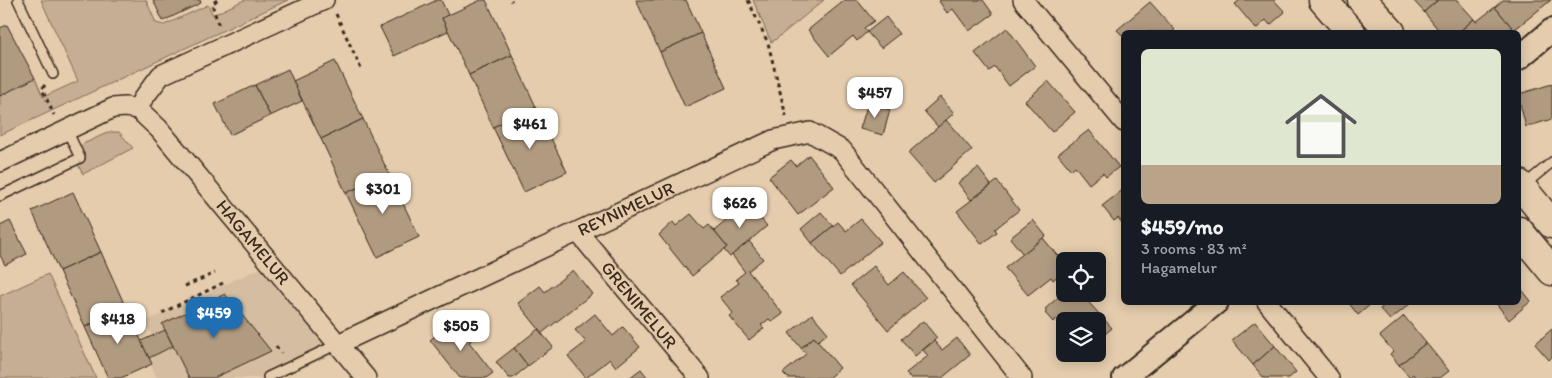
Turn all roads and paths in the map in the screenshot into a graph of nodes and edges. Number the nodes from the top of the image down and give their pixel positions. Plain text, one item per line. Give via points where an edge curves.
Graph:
1 (18, 0) edge
2 (217, 0) edge
3 (748, 0) edge
4 (1023, 0) edge
5 (1323, 0) edge
6 (1362, 0) edge
7 (328, 3) edge
8 (1348, 30) edge
9 (1388, 30) edge
10 (1552, 30) edge
11 (221, 32) dead end
12 (1521, 56) edge
13 (362, 71) dead end
14 (53, 74) joint
15 (138, 109) junction
16 (55, 116) dead end
17 (1121, 118) edge
18 (67, 130) junction
19 (790, 136) junction
20 (0, 162) edge
21 (1552, 162) edge
22 (1521, 184) edge
23 (1521, 186) edge
24 (0, 196) edge
25 (1552, 224) edge
26 (578, 232) junction
27 (1521, 233) edge
28 (1552, 271) edge
29 (215, 273) dead end
30 (223, 283) dead end
31 (185, 286) dead end
32 (1213, 305) edge
33 (1269, 305) edge
34 (162, 313) dead end
35 (338, 344) junction
36 (268, 378) edge
37 (366, 378) edge
38 (700, 378) edge
39 (1022, 378) edge
40 (1124, 378) edge
41 (1329, 378) edge

1 - 14 lane
2 - 11 path via 212,4
3 - 19 path via 768,43
4 - 17 street
5 - 8 main road
6 - 9 main road
7 - 13 path
7 - 15 street via 160,75
10 - 12 street
14 - 16 path via 42,89
15 - 18 street via 113,108
15 - 35 street, HAGAMELUR via 153,122
18 - 20 street
18 - 24 lane via 80,158
19 - 26 street, REYNIMELUR via 773,140
19 - 39 street, REYNIMELUR via 810,132 842,150
21 - 22 lane
23 - 25 main road
26 - 35 street, REYNIMELUR
26 - 38 street, GRENIMELUR
27 - 28 main road
29 - 31 path
30 - 34 path
32 - 40 street
33 - 41 street
35 - 36 lane
35 - 37 street, HAGAMELUR

